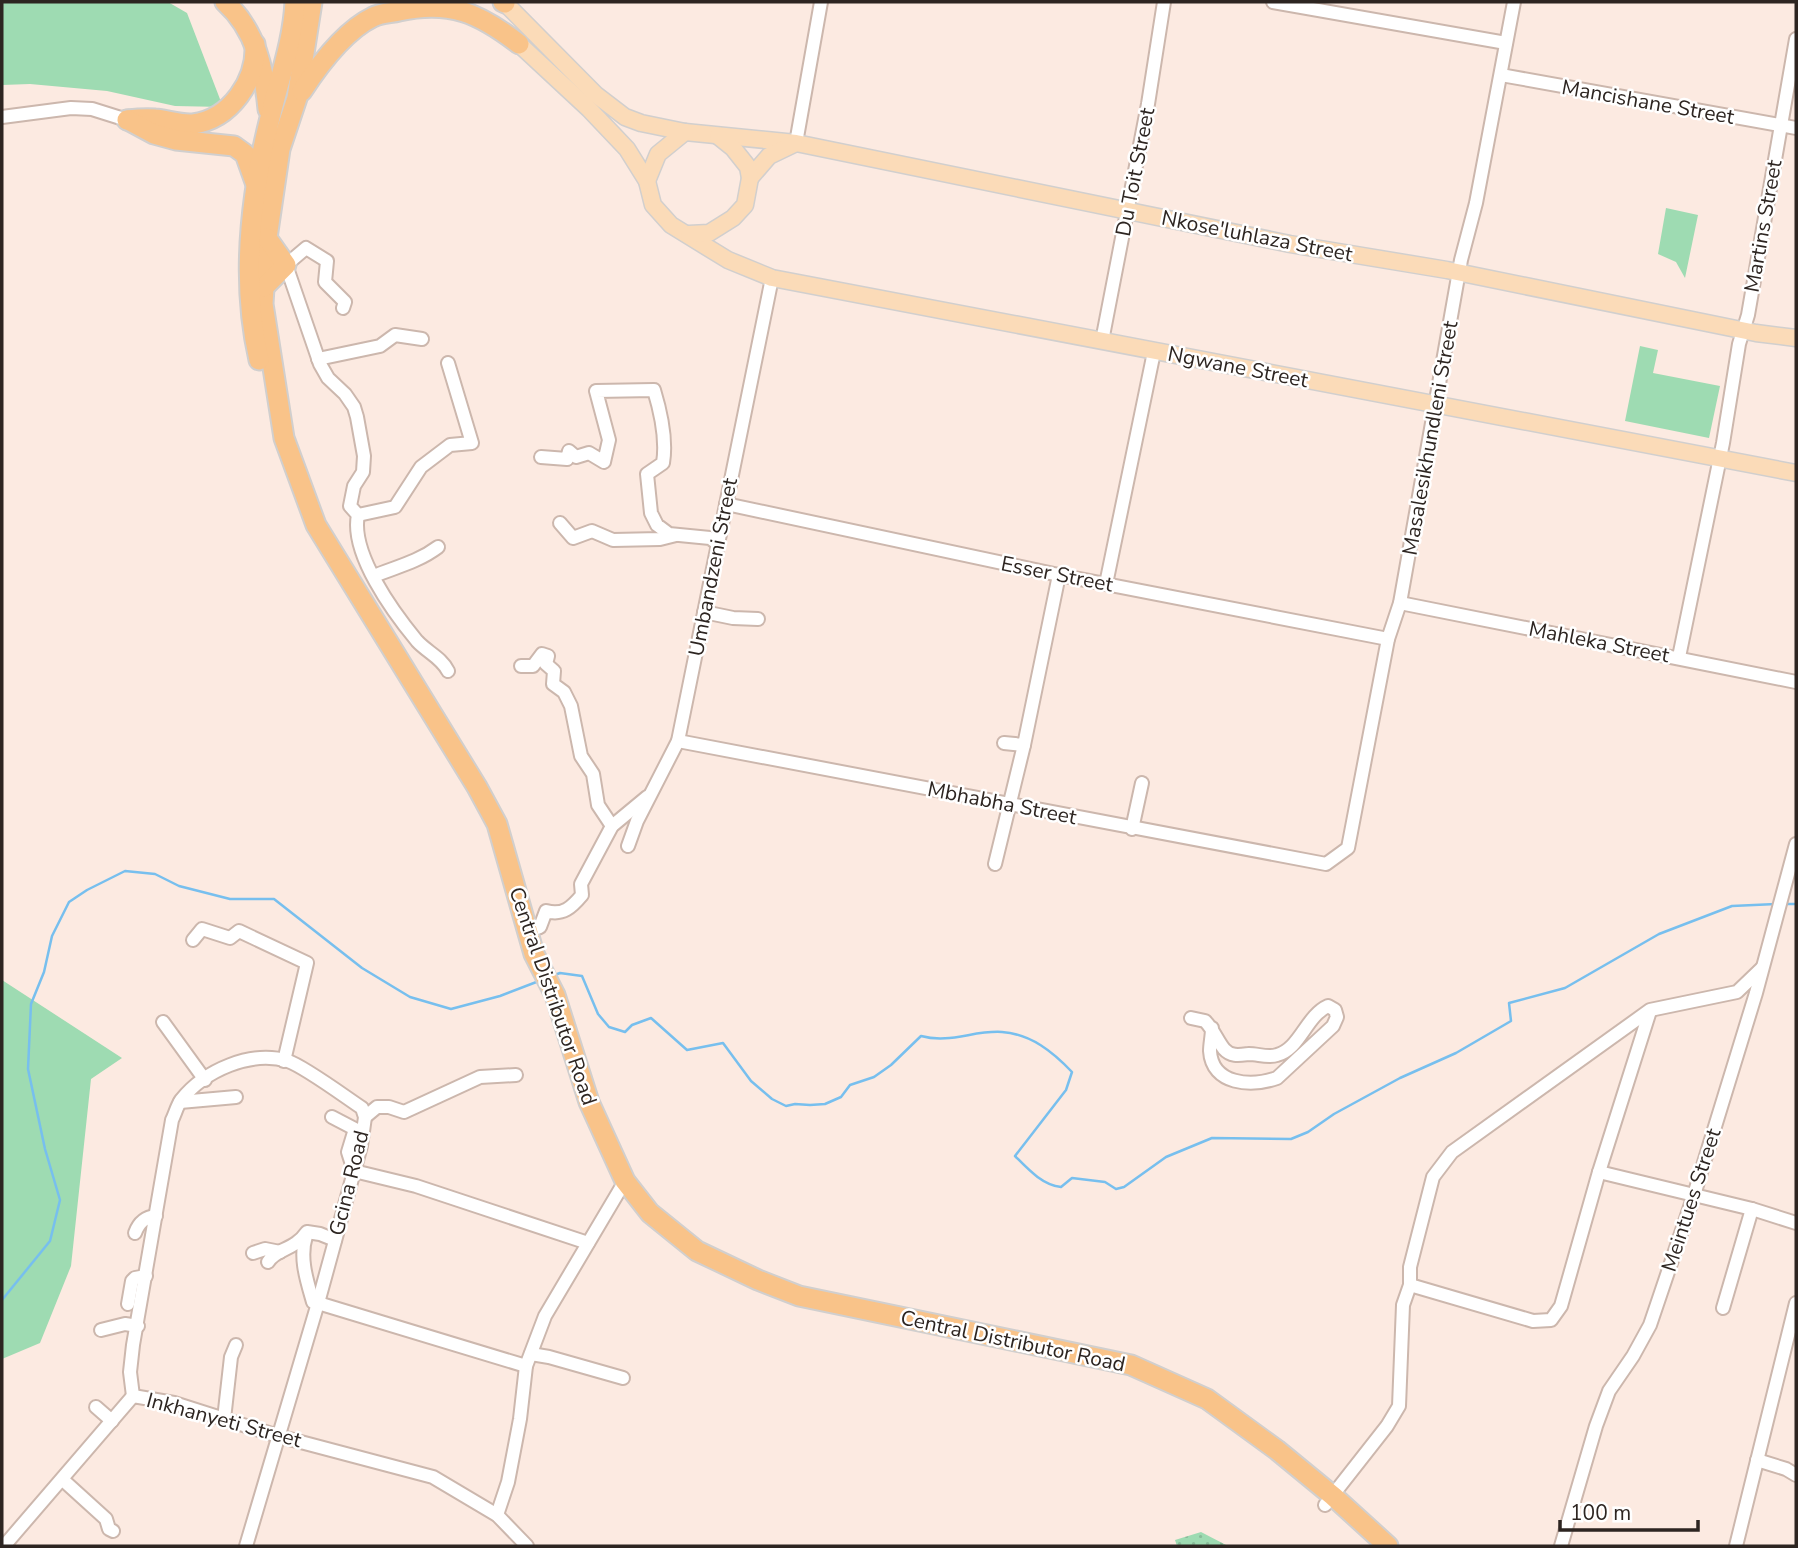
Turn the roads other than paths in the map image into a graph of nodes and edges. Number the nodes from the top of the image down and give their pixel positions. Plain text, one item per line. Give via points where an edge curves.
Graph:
1 (225, 2) edge
2 (295, 2) edge
3 (312, 2) edge
4 (480, 2) edge
5 (504, 2) edge
6 (821, 2) edge
7 (1164, 2) edge
8 (1273, 2) edge
9 (1514, 2) edge
10 (1796, 39) edge
11 (1506, 43) junction
12 (255, 44) junction
13 (519, 44) junction
14 (1501, 75) junction
15 (298, 98) junction
16 (2, 117) edge
17 (127, 120) junction
18 (269, 120) junction
19 (1779, 126) junction
20 (1796, 128) edge
21 (685, 132) junction
22 (718, 136) junction
23 (796, 143) junction
24 (750, 178) junction
25 (647, 181) junction
26 (255, 182) junction
27 (1128, 211) junction
28 (689, 234) junction
29 (267, 238) junction
30 (286, 265) junction
31 (1460, 273) junction
32 (772, 278) junction
33 (264, 287) junction
34 (343, 308) dead end
35 (1743, 329) junction
36 (1796, 338) edge
37 (422, 339) dead end
38 (1102, 341) junction
39 (1154, 352) junction
40 (318, 359) junction
41 (448, 363) dead end
42 (1435, 404) junction
43 (541, 457) dead end
44 (1719, 457) junction
45 (1796, 473) edge
46 (726, 504) junction
47 (358, 515) junction
48 (560, 523) dead end
49 (676, 535) junction
50 (718, 544) junction
51 (438, 547) dead end
52 (1059, 575) junction
53 (374, 576) junction
54 (1106, 584) junction
55 (1401, 603) junction
56 (705, 612) junction
57 (758, 618) dead end
58 (1388, 639) junction
59 (1679, 657) junction
60 (521, 666) dead end
61 (448, 671) dead end
62 (1796, 682) edge
63 (678, 741) junction
64 (1004, 743) dead end
65 (1024, 745) junction
66 (1142, 783) dead end
67 (652, 793) junction
68 (1009, 803) junction
69 (612, 826) junction
70 (1132, 829) junction
71 (1796, 844) edge
72 (628, 846) dead end
73 (995, 864) dead end
74 (1326, 864) joint
75 (527, 931) junction
76 (193, 940) dead end
77 (532, 957) junction
78 (1762, 968) junction
79 (1650, 1010) junction
80 (1191, 1018) dead end
81 (163, 1021) dead end
82 (1212, 1028) junction
83 (284, 1061) junction
84 (516, 1075) dead end
85 (205, 1080) junction
86 (236, 1097) dead end
87 (180, 1102) junction
88 (332, 1117) dead end
89 (365, 1117) junction
90 (354, 1171) junction
91 (1599, 1172) junction
92 (623, 1185) junction
93 (1694, 1195) junction
94 (1752, 1209) junction
95 (156, 1216) junction
96 (1796, 1223) edge
97 (135, 1233) dead end
98 (307, 1233) junction
99 (335, 1240) junction
100 (588, 1243) junction
101 (281, 1252) junction
102 (253, 1253) dead end
103 (268, 1262) dead end
104 (146, 1276) junction
105 (1410, 1285) junction
106 (316, 1302) junction
107 (1796, 1303) edge
108 (128, 1304) dead end
109 (1723, 1308) dead end
110 (138, 1326) junction
111 (101, 1330) dead end
112 (236, 1345) dead end
113 (529, 1360) junction
114 (623, 1378) dead end
115 (133, 1396) junction
116 (96, 1407) dead end
117 (224, 1419) junction
118 (112, 1421) junction
119 (278, 1436) junction
120 (1758, 1460) junction
121 (1796, 1475) edge
122 (63, 1480) junction
123 (1329, 1501) junction
124 (497, 1515) junction
125 (113, 1531) dead end
126 (4, 1546) edge
127 (246, 1546) edge
128 (527, 1546) edge
129 (1373, 1546) edge
130 (1388, 1546) edge
131 (1561, 1546) edge
132 (1736, 1546) edge

1 - 12 highway
2 - 18 highway, Central Distributor Road via 284,69
3 - 15 highway, Central Distributor Road
4 - 13 highway
5 - 21 main road via 612,108 641,123
6 - 23 street
7 - 27 street, Du Toit Street
8 - 11 street
9 - 11 street, Masalesikhundleni Street
10 - 19 street, Martins Street
11 - 14 street, Masalesikhundleni Street
12 - 17 highway via 256,59 248,81 230,108 219,115 193,124 152,118
12 - 18 highway
13 - 15 highway via 485,19 446,7 421,6 374,16 324,58
13 - 25 main road via 627,149
14 - 19 street, Mancishane Street
14 - 31 street, Masalesikhundleni Street
15 - 29 highway, Central Distributor Road via 280,149
16 - 17 street via 71,108
17 - 26 highway via 176,140 234,146 245,154
18 - 26 highway, Central Distributor Road
19 - 20 street, Mancishane Street
19 - 35 street, Martins Street
21 - 22 main road
21 - 25 main road via 658,154
22 - 23 main road, Nkose'luhlaza Street
22 - 24 main road via 742,157
23 - 24 main road via 769,156
23 - 27 main road, Nkose'luhlaza Street
24 - 28 main road via 745,205 733,218 709,233
25 - 28 main road via 659,214
26 - 77 highway, Central Distributor Road via 249,269 251,328 278,441 311,526 491,828 512,910
27 - 31 main road, Nkose'luhlaza Street
27 - 38 street, Du Toit Street
28 - 32 main road, Ngwane Street via 728,260
29 - 30 highway
29 - 33 highway, Central Distributor Road
30 - 33 highway
30 - 34 street via 306,248 327,261 325,282 345,302
30 - 40 street
31 - 35 main road, Nkose'luhlaza Street
31 - 42 street, Masalesikhundleni Street
32 - 38 main road, Ngwane Street
32 - 46 street, Umbandzeni Street
33 - 75 highway, Central Distributor Road via 284,438 316,525 497,824
35 - 36 main road, Nkose'luhlaza Street
35 - 44 street, Martins Street
37 - 40 street via 395,335 380,346
38 - 39 main road, Ngwane Street
39 - 42 main road, Ngwane Street
39 - 54 street
40 - 47 street via 357,417 363,472 350,506
41 - 47 street via 472,443 450,445 421,467 395,507
42 - 44 main road, Ngwane Street
42 - 55 street, Masalesikhundleni Street
43 - 49 street via 567,459 569,451 576,457 589,453 604,462 609,440 596,391 654,390 665,450 663,463 647,474 651,513 657,526
44 - 45 main road, Ngwane Street
44 - 59 street
46 - 50 street, Umbandzeni Street
46 - 52 street, Esser Street
47 - 53 street via 358,544
48 - 49 street via 573,538 592,531 612,540
49 - 50 street via 709,538
50 - 56 street, Umbandzeni Street
51 - 53 street via 409,564
52 - 54 street, Esser Street
52 - 65 street
53 - 61 street via 418,642
54 - 58 street, Esser Street
55 - 58 street, Masalesikhundleni Street
55 - 59 street, Mahleka Street
56 - 57 street
56 - 63 street, Umbandzeni Street
58 - 74 street, Masalesikhundleni Street via 1348,848
59 - 62 street, Mahleka Street
60 - 69 street via 533,666 540,652 548,656 553,684 571,706 581,756 593,774 598,804
63 - 67 street, Umbandzeni Street
63 - 68 street, Mbhabha Street
64 - 65 street
65 - 68 street
66 - 70 street
67 - 69 street
67 - 72 street, Umbandzeni Street
68 - 70 street, Mbhabha Street
68 - 73 street
69 - 75 street via 581,884 582,895 570,908 546,911 540,926
70 - 74 street, Mbhabha Street
71 - 78 street, Meintues Street
75 - 77 highway, Central Distributor Road
76 - 83 street via 202,929 230,938 239,931 307,963
77 - 92 highway, Central Distributor Road
78 - 79 street via 1737,992
78 - 93 street, Meintues Street
79 - 91 street
79 - 105 street via 1452,1152 1428,1191
80 - 82 street via 1206,1021
81 - 85 street
82 - 82 street via 1229,1053 1276,1056 1286,1051 1320,1010 1328,1006 1337,1017 1277,1078 1266,1082 1238,1082 1216,1071 1210,1052
83 - 85 street, Gcina Road via 239,1061
83 - 89 street, Gcina Road via 362,1108
84 - 89 street via 480,1077 404,1112 377,1107
85 - 87 street, Gcina Road
86 - 87 street
87 - 95 street via 172,1120
88 - 90 street via 355,1129 348,1152
89 - 90 street, Gcina Road
90 - 99 street, Gcina Road
90 - 100 street via 416,1186
91 - 93 street
91 - 105 street via 1561,1306 1551,1320 1533,1321
92 - 100 street
92 - 123 highway, Central Distributor Road via 697,1251 799,1296 1131,1365 1171,1382 1207,1399 1277,1450
93 - 94 street
93 - 131 street, Meintues Street via 1650,1325 1609,1391
94 - 96 street
94 - 109 street
95 - 97 street via 141,1222
95 - 104 street
98 - 99 street
98 - 101 street
98 - 106 street via 303,1246 306,1278
99 - 106 street, Gcina Road
100 - 113 street via 545,1316
101 - 102 street via 265,1249
101 - 103 street
104 - 108 street via 132,1281
104 - 110 street
105 - 123 street via 1403,1305 1399,1406
106 - 113 street
106 - 119 street, Gcina Road
107 - 120 street
110 - 111 street
110 - 115 street via 130,1372
112 - 117 street
113 - 114 street via 567,1362
113 - 124 street via 508,1482
115 - 117 street, Inkhanyeti Street
115 - 118 street, Inkhanyeti Street
116 - 118 street
117 - 119 street, Inkhanyeti Street
118 - 122 street, Inkhanyeti Street
119 - 124 street, Inkhanyeti Street via 433,1477
119 - 127 street, Gcina Road
120 - 121 street
120 - 132 street
122 - 125 street
122 - 126 street, Inkhanyeti Street
123 - 129 highway, Central Distributor Road
123 - 130 highway, Central Distributor Road
124 - 128 street, Inkhanyeti Street

